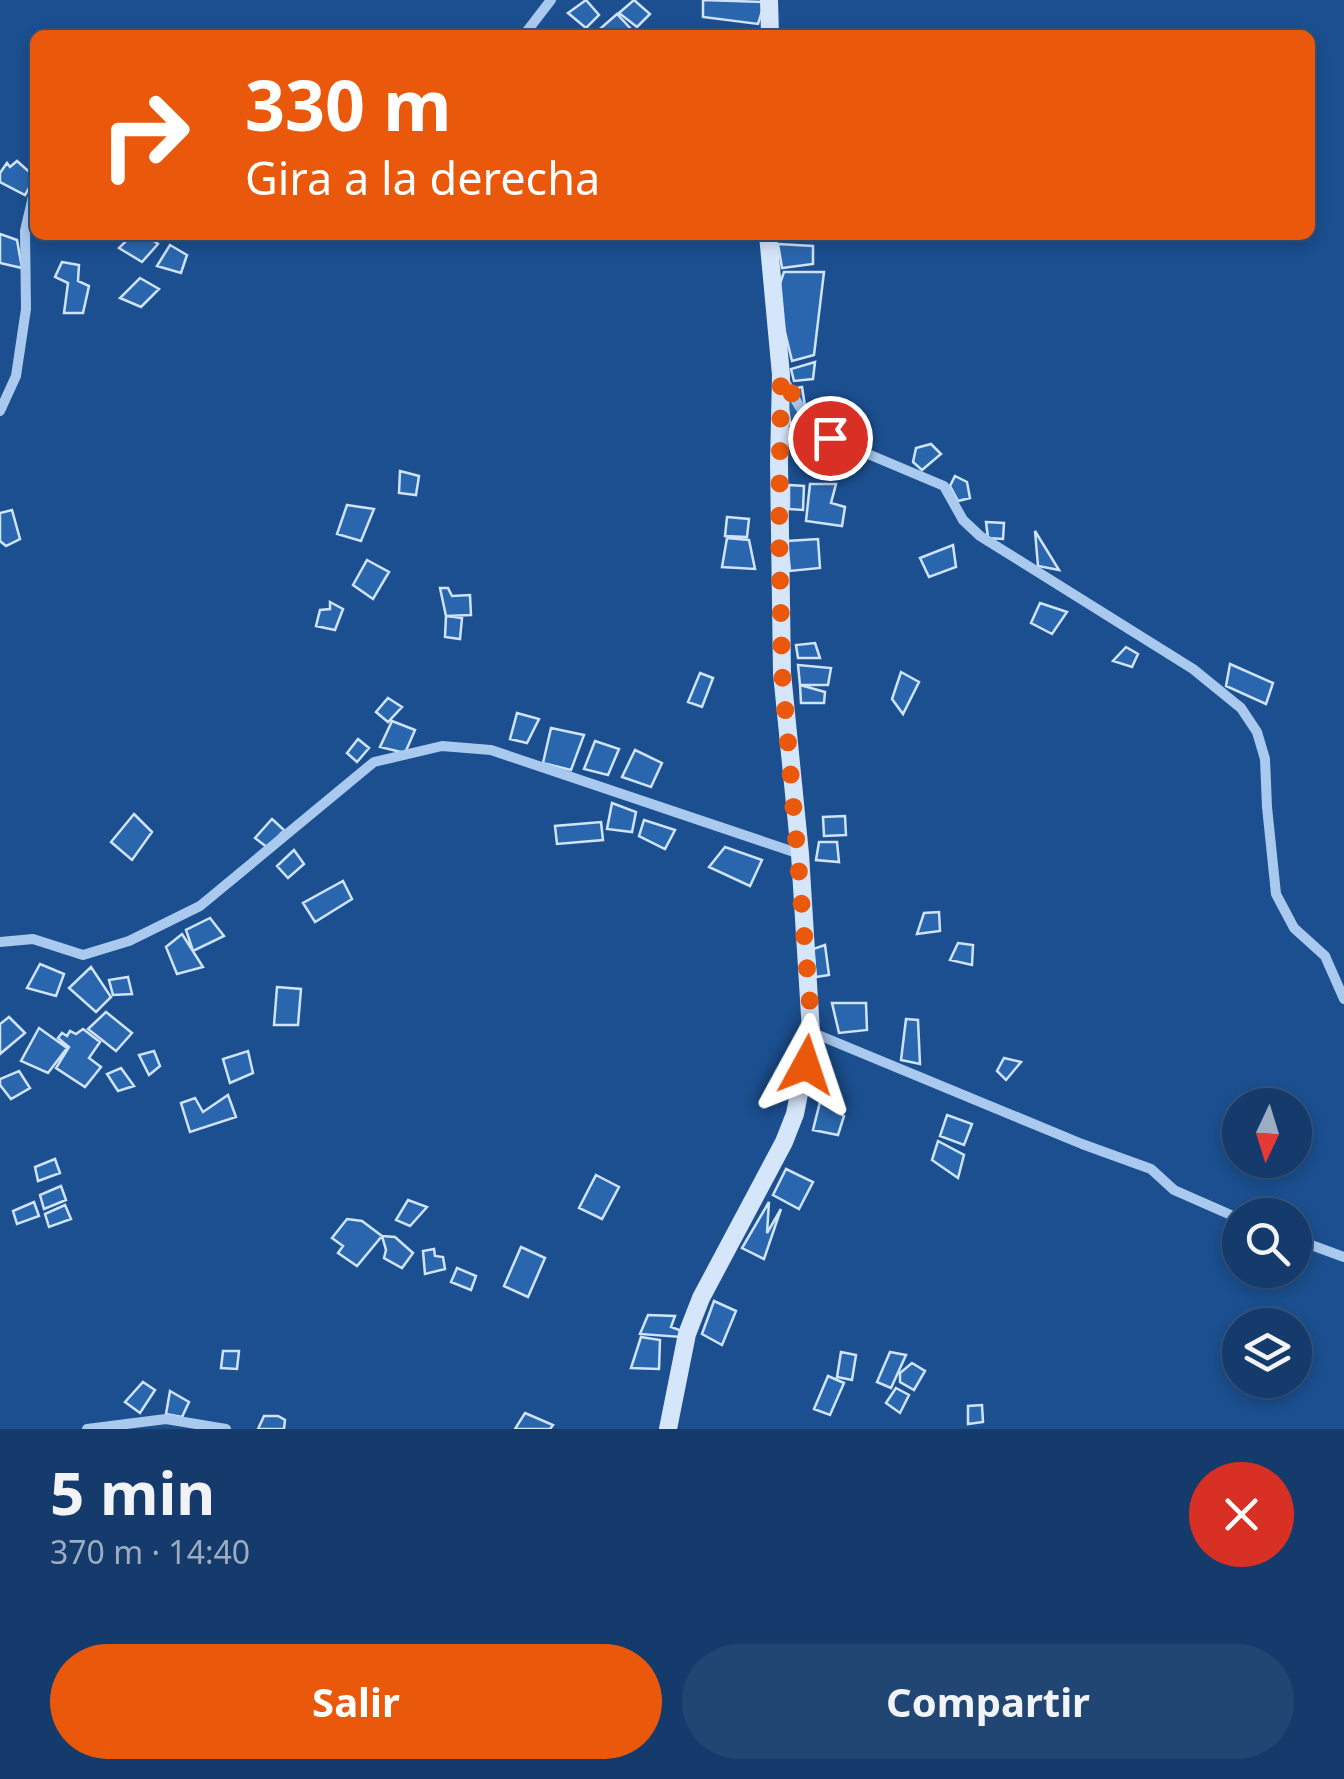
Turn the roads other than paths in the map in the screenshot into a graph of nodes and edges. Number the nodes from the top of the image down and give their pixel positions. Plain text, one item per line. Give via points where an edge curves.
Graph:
1 (551, 0) edge
2 (769, 0) edge
3 (528, 30) edge
4 (770, 30) edge
5 (30, 210) edge
6 (768, 240) edge
7 (781, 375) junction
8 (0, 410) edge
9 (800, 854) junction
10 (0, 942) edge
11 (1344, 999) edge
12 (811, 1032) junction
13 (1222, 1211) edge
14 (1312, 1246) edge
15 (1344, 1257) edge
16 (87, 1429) edge
17 (226, 1429) edge
18 (668, 1429) edge

1 - 3 street
2 - 4 street
5 - 8 street via 16,376
6 - 7 street
7 - 9 street via 782,672
7 - 11 street via 805,416 830,438 944,486 980,536 1193,669 1241,708 1266,759 1276,894 1294,928 1325,956
9 - 10 street via 491,750 442,746 374,762 200,906 129,941 83,955 33,939
9 - 12 street
12 - 13 street via 1151,1169 1174,1190
12 - 18 street via 784,1142 686,1334
14 - 15 street
16 - 17 street via 166,1418

